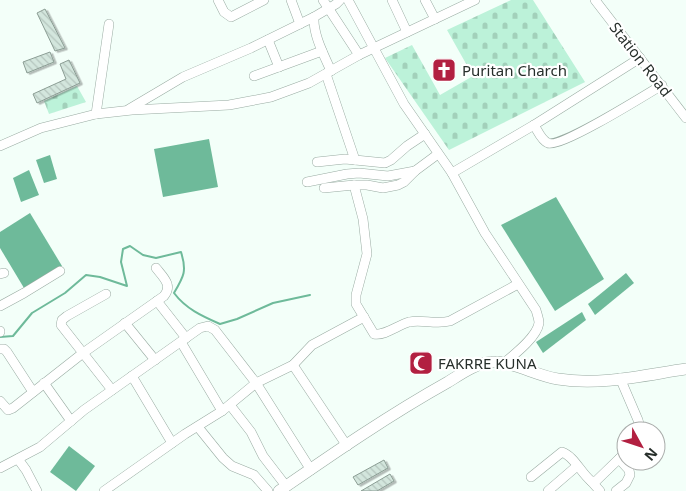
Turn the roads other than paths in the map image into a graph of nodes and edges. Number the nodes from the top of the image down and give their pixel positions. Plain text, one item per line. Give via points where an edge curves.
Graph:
1 (218, 0) edge
2 (241, 0) edge
3 (264, 0) edge
4 (291, 0) edge
5 (323, 0) edge
6 (340, 0) edge
7 (348, 0) edge
8 (402, 0) edge
9 (425, 0) edge
10 (475, 0) edge
11 (595, 0) edge
12 (393, 3) edge
13 (329, 8) junction
14 (246, 9) junction
15 (314, 18) junction
16 (435, 19) junction
17 (109, 24) dead end
18 (300, 24) junction
19 (407, 32) junction
20 (268, 40) junction
21 (373, 49) junction
22 (322, 51) junction
23 (359, 55) junction
24 (640, 58) junction
25 (279, 67) junction
26 (328, 72) junction
27 (254, 76) dead end
28 (662, 85) junction
29 (127, 110) junction
30 (96, 114) junction
31 (686, 118) edge
32 (534, 125) junction
33 (425, 134) junction
34 (0, 146) edge
35 (438, 154) junction
36 (355, 160) junction
37 (317, 162) dead end
38 (415, 171) junction
39 (452, 173) junction
40 (307, 182) dead end
41 (354, 185) junction
42 (324, 188) dead end
43 (156, 268) dead end
44 (60, 271) dead end
45 (518, 284) junction
46 (106, 294) dead end
47 (157, 301) junction
48 (0, 306) edge
49 (364, 317) junction
50 (125, 323) junction
51 (184, 340) junction
52 (0, 349) edge
53 (83, 353) junction
54 (155, 360) junction
55 (504, 363) junction
56 (293, 365) junction
57 (686, 369) edge
58 (132, 376) junction
59 (620, 378) junction
60 (256, 383) junction
61 (44, 384) junction
62 (112, 390) junction
63 (32, 392) junction
64 (0, 401) edge
65 (230, 405) junction
66 (222, 411) junction
67 (71, 421) junction
68 (638, 421) edge
69 (198, 427) junction
70 (172, 443) junction
71 (347, 446) junction
72 (18, 459) junction
73 (616, 463) edge
74 (577, 466) junction
75 (0, 468) edge
76 (311, 470) junction
77 (629, 471) edge
78 (531, 477) dead end
79 (591, 481) junction
80 (282, 488) edge
81 (38, 491) edge
82 (104, 491) edge
83 (268, 491) edge
84 (548, 491) edge
85 (600, 491) edge
86 (616, 491) edge

1 - 14 street via 227,16
2 - 14 street
3 - 14 street
4 - 18 street
5 - 13 street
6 - 13 street
7 - 21 street
8 - 12 street
9 - 16 street
10 - 16 street
11 - 24 street, Station Road
12 - 19 street
13 - 15 street
13 - 23 street
15 - 18 street
15 - 22 street
16 - 19 street
17 - 30 street
18 - 20 street
19 - 21 street
20 - 25 street
20 - 29 street via 183,77
21 - 23 street
21 - 33 street
22 - 25 street
22 - 26 street
23 - 26 street
24 - 28 street, Station Road
24 - 32 street
25 - 27 street
26 - 29 street via 291,91 229,105
26 - 36 street
28 - 31 street, Station Road
28 - 32 street via 554,145 542,138
29 - 30 street
30 - 34 street via 41,128
32 - 39 street
33 - 35 street
33 - 36 street via 385,163
35 - 38 street
35 - 39 street
36 - 37 street
38 - 40 street via 388,176 347,174
38 - 41 street via 404,182 391,187
39 - 45 street
41 - 42 street
41 - 49 street via 367,254 356,299
43 - 47 street via 168,284 164,296
44 - 48 street
45 - 49 street via 443,323 413,322 377,335
45 - 55 street via 536,310 538,323 534,334
46 - 53 street via 62,320 62,325
47 - 50 street
47 - 51 street
49 - 56 street via 312,345
50 - 53 street
50 - 54 street
51 - 54 street
51 - 60 street via 204,326 212,327
51 - 66 street
52 - 63 street via 7,352
53 - 61 street
53 - 62 street
54 - 58 street
55 - 59 main road via 538,375 577,382
55 - 71 main road via 478,365 415,400
56 - 60 street
56 - 71 street
57 - 59 main road
58 - 62 street
58 - 70 street
59 - 68 street
60 - 65 street
60 - 76 street
61 - 63 street
61 - 67 street
62 - 67 street
63 - 64 street via 10,410
65 - 66 street
65 - 80 street via 251,432
66 - 69 street
67 - 72 street via 40,447
69 - 70 street
69 - 83 street via 223,458 232,466 254,475
70 - 82 street
71 - 76 main road
72 - 75 street
72 - 81 street
73 - 79 street via 600,478
74 - 78 street via 562,452
74 - 79 street
74 - 84 street
76 - 80 main road
77 - 86 street via 626,483
79 - 85 street

